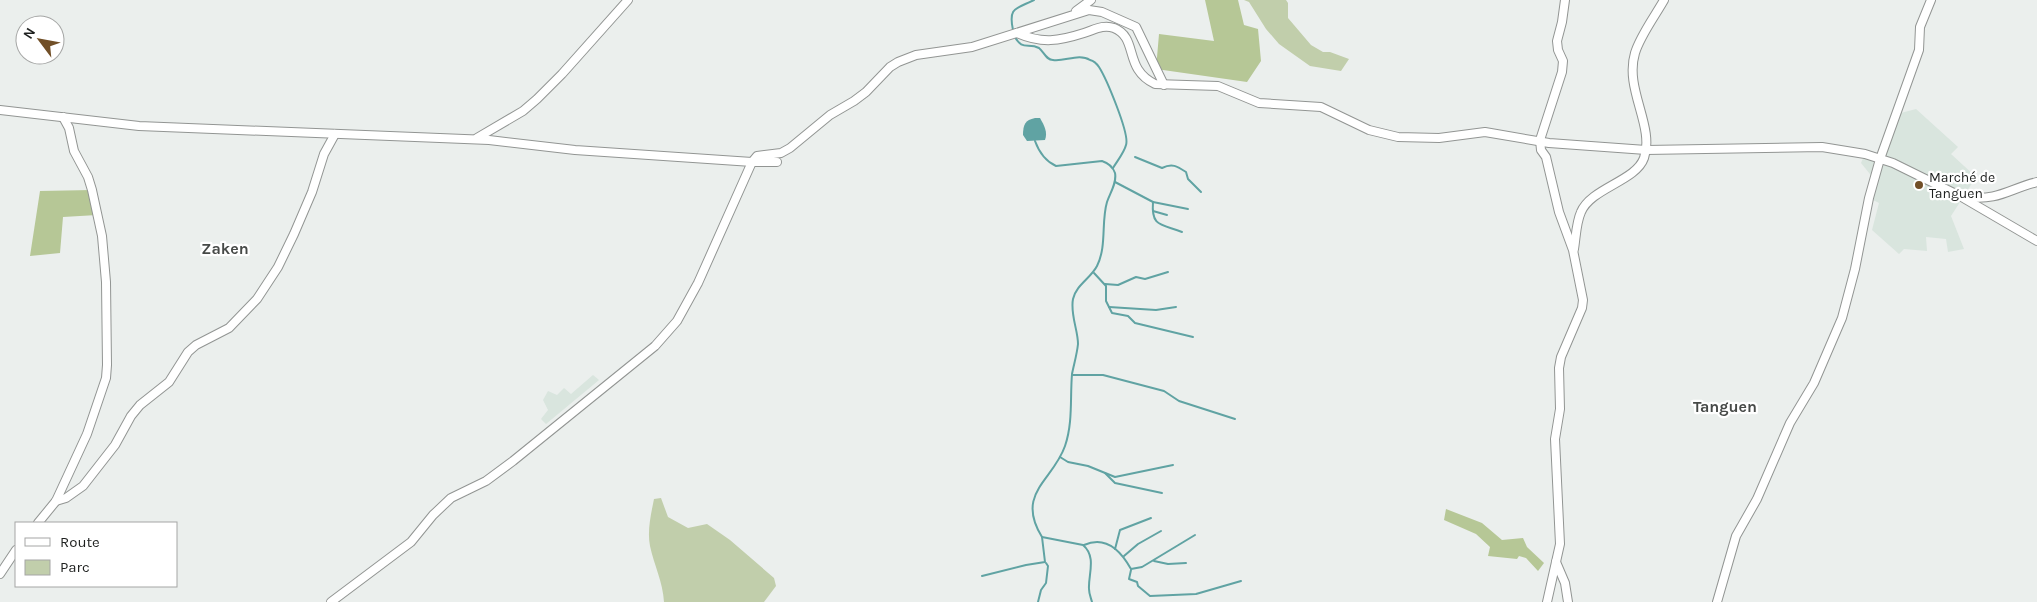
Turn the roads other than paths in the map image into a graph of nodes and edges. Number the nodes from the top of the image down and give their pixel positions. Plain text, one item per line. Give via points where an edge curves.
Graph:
1 (628, 0) edge
2 (1091, 0) edge
3 (1565, 0) edge
4 (1664, 0) edge
5 (1931, 0) edge
6 (1073, 14) junction
7 (1017, 33) junction
8 (1164, 85) junction
9 (0, 110) edge
10 (63, 117) junction
11 (335, 134) junction
12 (475, 140) junction
13 (1540, 141) junction
14 (1646, 150) junction
15 (1880, 159) junction
16 (752, 162) junction
17 (777, 162) dead end
18 (2037, 182) edge
19 (1960, 196) junction
20 (2037, 240) edge
21 (1573, 250) junction
22 (56, 500) junction
23 (39, 522) edge
24 (15, 552) edge
25 (1556, 562) junction
26 (0, 574) edge
27 (331, 602) edge
28 (1547, 602) edge
29 (1568, 602) edge
30 (1717, 602) edge

1 - 12 street via 537,99
2 - 6 street
3 - 13 street via 1557,41 1563,61 1562,72
4 - 14 street via 1635,53 1632,69
5 - 15 street via 1920,27 1920,50
6 - 7 street
6 - 8 street via 1089,10 1102,12 1136,27
7 - 8 street via 1047,41 1102,27 1115,29 1128,40 1138,72 1147,80
7 - 16 street via 972,47 916,55 898,62 866,92 830,115 790,148 781,153 757,156
8 - 13 street via 1218,86 1259,102 1309,104 1369,130 1398,137 1440,138 1485,132
9 - 10 street
10 - 11 street via 139,126
10 - 22 street via 74,151 88,177 102,236 107,364 106,378 87,434
11 - 12 street
11 - 22 street via 324,154 294,234 257,299 229,328 188,352 169,382 131,416 115,445 83,486 66,498
12 - 16 street
13 - 14 street
13 - 21 street
14 - 15 street via 1822,147
14 - 21 street via 1638,169 1613,184 1581,211
15 - 19 street
15 - 30 street via 1868,198 1842,318 1814,382 1790,423 1757,499 1736,536
16 - 17 street
16 - 27 street via 698,283 677,321 655,346 513,461 486,481 451,498 410,542
18 - 19 street via 1997,197
19 - 20 street
21 - 25 street via 1583,300 1559,368 1560,410 1555,439 1560,544
22 - 23 street
24 - 26 street
25 - 28 street
25 - 29 street via 1565,583

